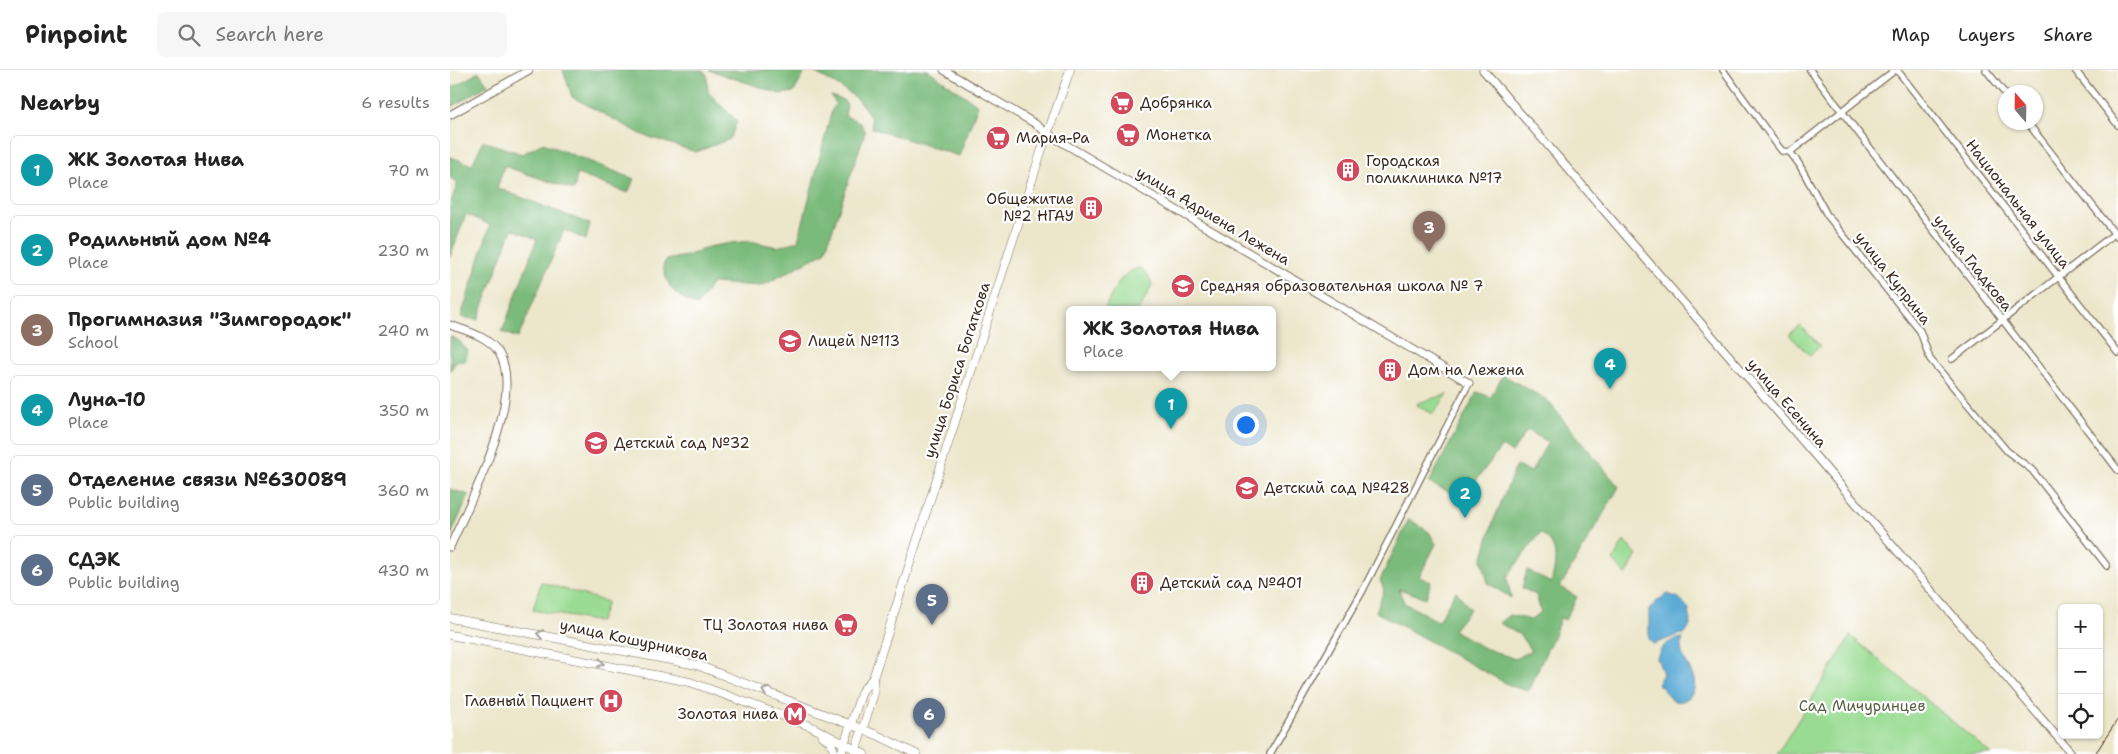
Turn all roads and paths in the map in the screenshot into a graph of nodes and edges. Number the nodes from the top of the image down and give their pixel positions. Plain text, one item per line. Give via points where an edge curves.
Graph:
1 (529, 70) edge
2 (944, 70) edge
3 (1070, 70) edge
4 (1483, 70) edge
5 (1723, 70) edge
6 (1810, 70) edge
7 (1896, 70) edge
8 (1986, 70) edge
9 (2075, 70) edge
10 (1998, 85) edge
11 (1842, 112) junction
12 (450, 116) edge
13 (2118, 125) edge
14 (2033, 130) edge
15 (1048, 134) junction
16 (1790, 152) junction
17 (2117, 234) edge
18 (2059, 277) junction
19 (2002, 320) junction
20 (450, 325) edge
21 (2118, 353) edge
22 (1952, 359) dead end
23 (1469, 384) joint
24 (2118, 470) edge
25 (450, 547) edge
26 (2108, 566) dead end
27 (450, 618) edge
28 (450, 635) edge
29 (873, 678) junction
30 (804, 724) junction
31 (852, 725) junction
32 (863, 729) junction
33 (845, 744) junction
34 (858, 753) edge
35 (835, 754) edge
36 (841, 754) edge
37 (916, 754) edge
38 (1270, 754) edge
39 (2072, 754) edge

1 - 12 street
2 - 15 street, улица Адриена Лежена
3 - 15 main road, улица Бориса Богаткова
4 - 39 street, улица Есенина
5 - 16 street, улица Куприна via 1774,142 1782,151
6 - 11 street, улица Гладкова
7 - 11 street
7 - 18 street, Национальная улица
8 - 10 street
9 - 13 street
11 - 16 street
11 - 19 street, улица Гладкова
14 - 17 street
15 - 23 street, улица Адриена Лежена
15 - 29 main road, улица Бориса Богаткова
16 - 26 street, улица Куприна via 1827,215 1920,331 1930,359 2007,451 2032,470
17 - 18 street
18 - 19 street
18 - 21 street, Национальная улица
19 - 22 street
19 - 24 street, улица Гладкова
20 - 25 street via 493,346 503,363 506,390 494,443
23 - 38 street via 1362,592
31 -> 27 main road, улица Кошурникова via 697,665
28 -> 30 main road, улица Кошурникова via 690,682
29 - 31 main road, улица Бориса Богаткова via 862,690
29 - 32 main road, улица Бориса Богаткова via 874,693
30 - 33 main road, улица Кошурникова
30 - 35 main road via 831,742
31 - 32 main road, улица Кошурникова
31 - 33 main road, улица Бориса Богаткова
32 - 34 main road, улица Бориса Богаткова
32 - 37 main road, улица Кошурникова
33 - 34 main road, улица Кошурникова
33 - 36 main road, улица Бориса Богаткова

